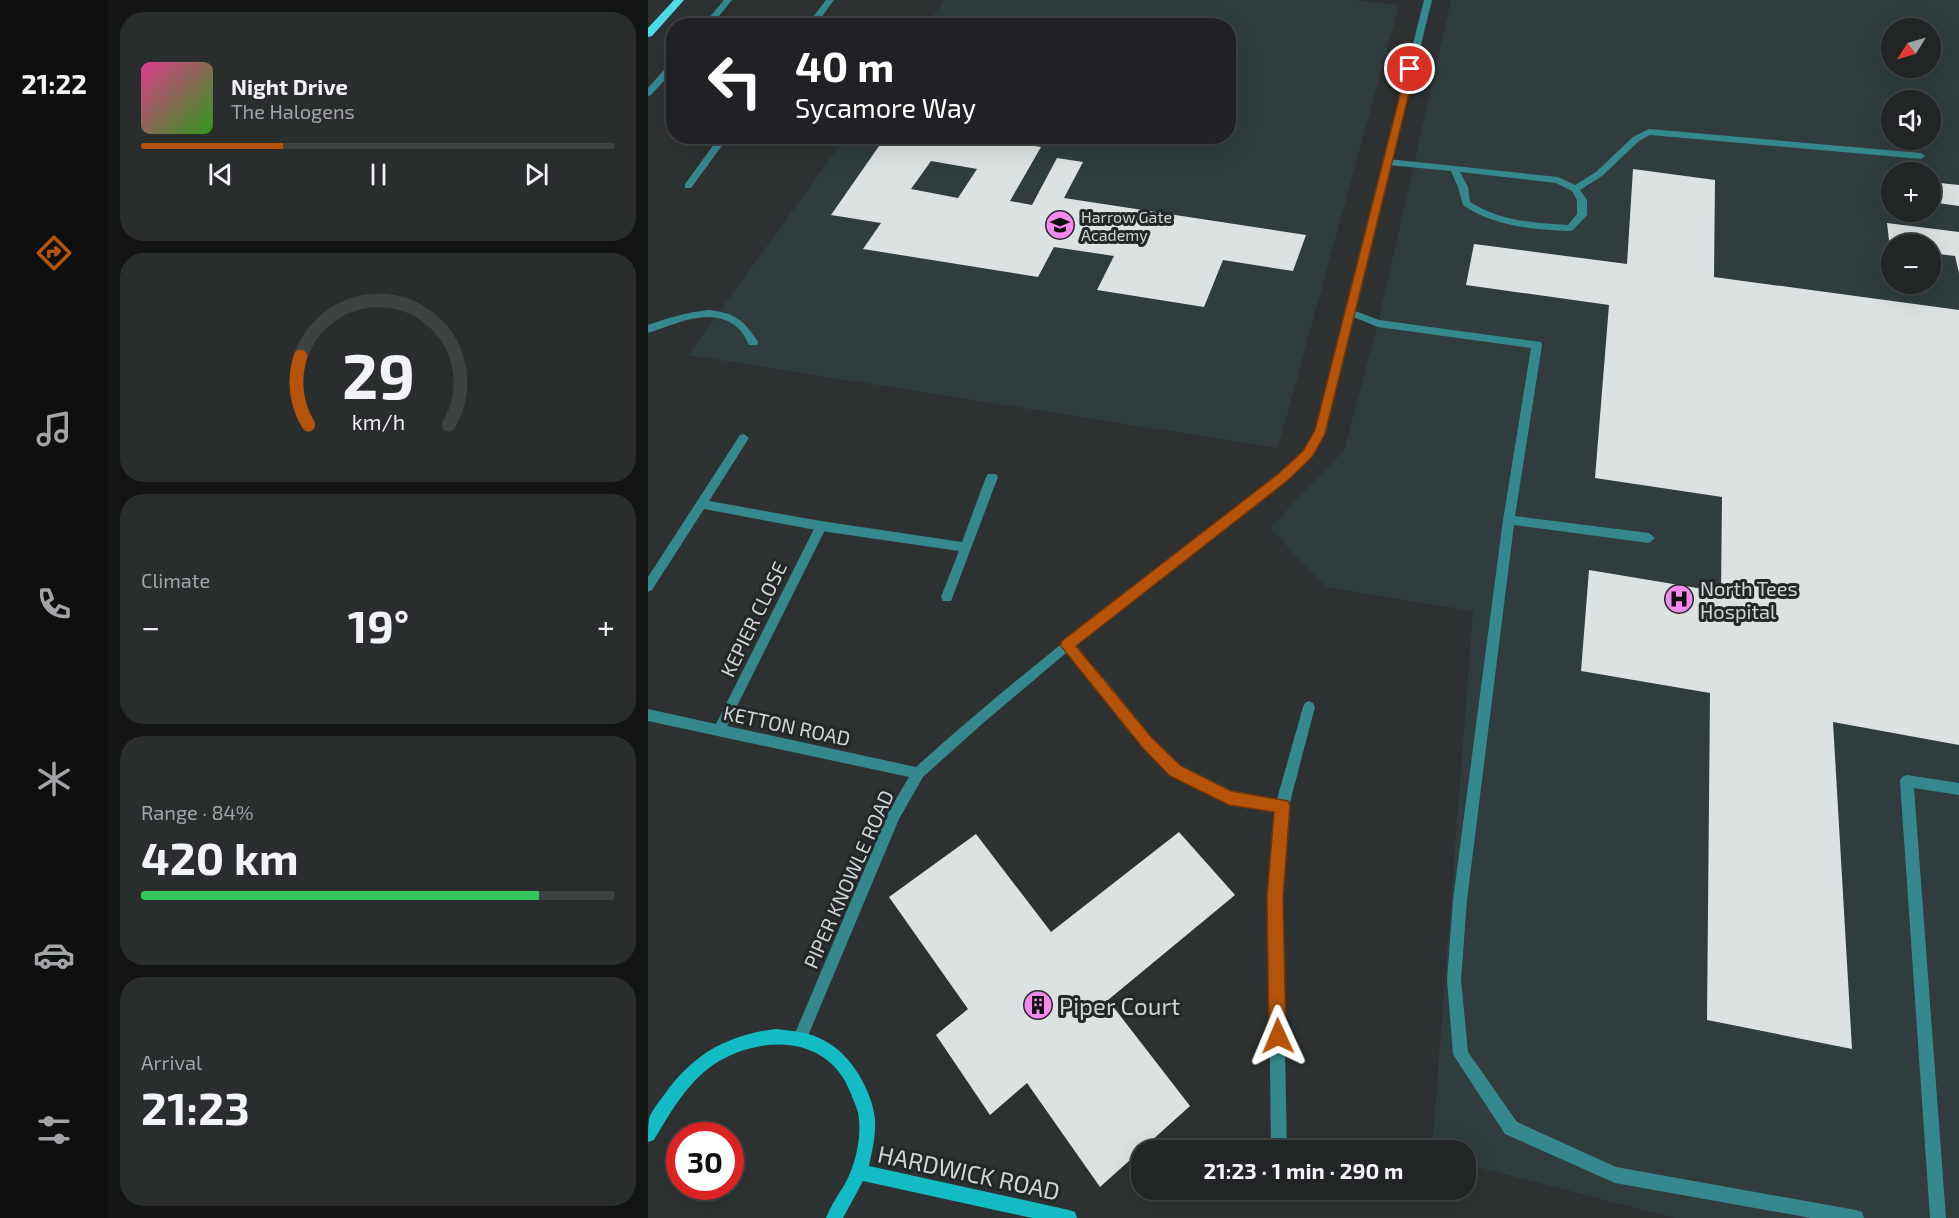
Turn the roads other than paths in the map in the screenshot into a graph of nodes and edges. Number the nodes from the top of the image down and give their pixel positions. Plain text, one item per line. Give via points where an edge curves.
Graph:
1 (679, 0) edge
2 (728, 0) edge
3 (830, 0) edge
4 (1428, 0) edge
5 (713, 18) edge
6 (816, 18) edge
7 (648, 34) edge
8 (666, 72) edge
9 (648, 93) edge
10 (719, 144) edge
11 (1921, 156) dead end
12 (1388, 162) junction
13 (1454, 169) junction
14 (688, 186) dead end
15 (1575, 189) junction
16 (1350, 312) junction
17 (648, 329) edge
18 (753, 342) dead end
19 (744, 438) dead end
20 (992, 477) dead end
21 (702, 504) junction
22 (1509, 520) junction
23 (821, 525) junction
24 (1649, 538) dead end
25 (966, 547) junction
26 (648, 587) edge
27 (947, 597) dead end
28 (1067, 645) junction
29 (1309, 707) dead end
30 (648, 715) edge
31 (720, 730) junction
32 (918, 773) junction
33 (1959, 789) edge
34 (1282, 806) junction
35 (800, 1038) junction
36 (648, 1134) edge
37 (1279, 1140) edge
38 (860, 1172) junction
39 (834, 1218) edge
40 (1069, 1218) edge
41 (1856, 1218) edge
42 (1938, 1218) edge

1 - 7 main road
2 - 5 street
3 - 6 street
4 - 12 street, PIPER KNOWLE ROAD
8 - 9 street
10 - 14 street
11 - 15 street via 1649,132
12 - 13 street
12 - 16 street, PIPER KNOWLE ROAD
13 - 15 street via 1558,180
13 - 15 street via 1466,203 1477,212 1530,225 1570,228 1582,215 1582,200
16 - 22 street via 1378,323 1537,345
16 - 28 street, PIPER KNOWLE ROAD via 1321,431 1307,454 1283,477
17 - 18 street via 677,318 718,314 741,325
19 - 21 street
20 - 25 street
21 - 23 street
21 - 26 street
22 - 24 street
22 - 41 street via 1460,900 1454,980 1461,1054 1511,1128 1615,1175
23 - 25 street
23 - 31 street, KEPIER CLOSE
25 - 27 street
28 - 32 street, PIPER KNOWLE ROAD
28 - 34 street via 1175,771 1229,798
29 - 34 street
30 - 31 street, KETTON ROAD
31 - 32 street, KETTON ROAD
32 - 35 street, PIPER KNOWLE ROAD via 894,815
33 - 42 street via 1907,781
34 - 37 street via 1275,898
35 - 36 street, HARDWICK ROAD via 766,1036 735,1045 708,1060 673,1092
35 - 38 street, HARDWICK ROAD via 820,1044 841,1059 858,1084 867,1120
38 - 39 street, HARDWICK ROAD
38 - 40 street, HARDWICK ROAD

